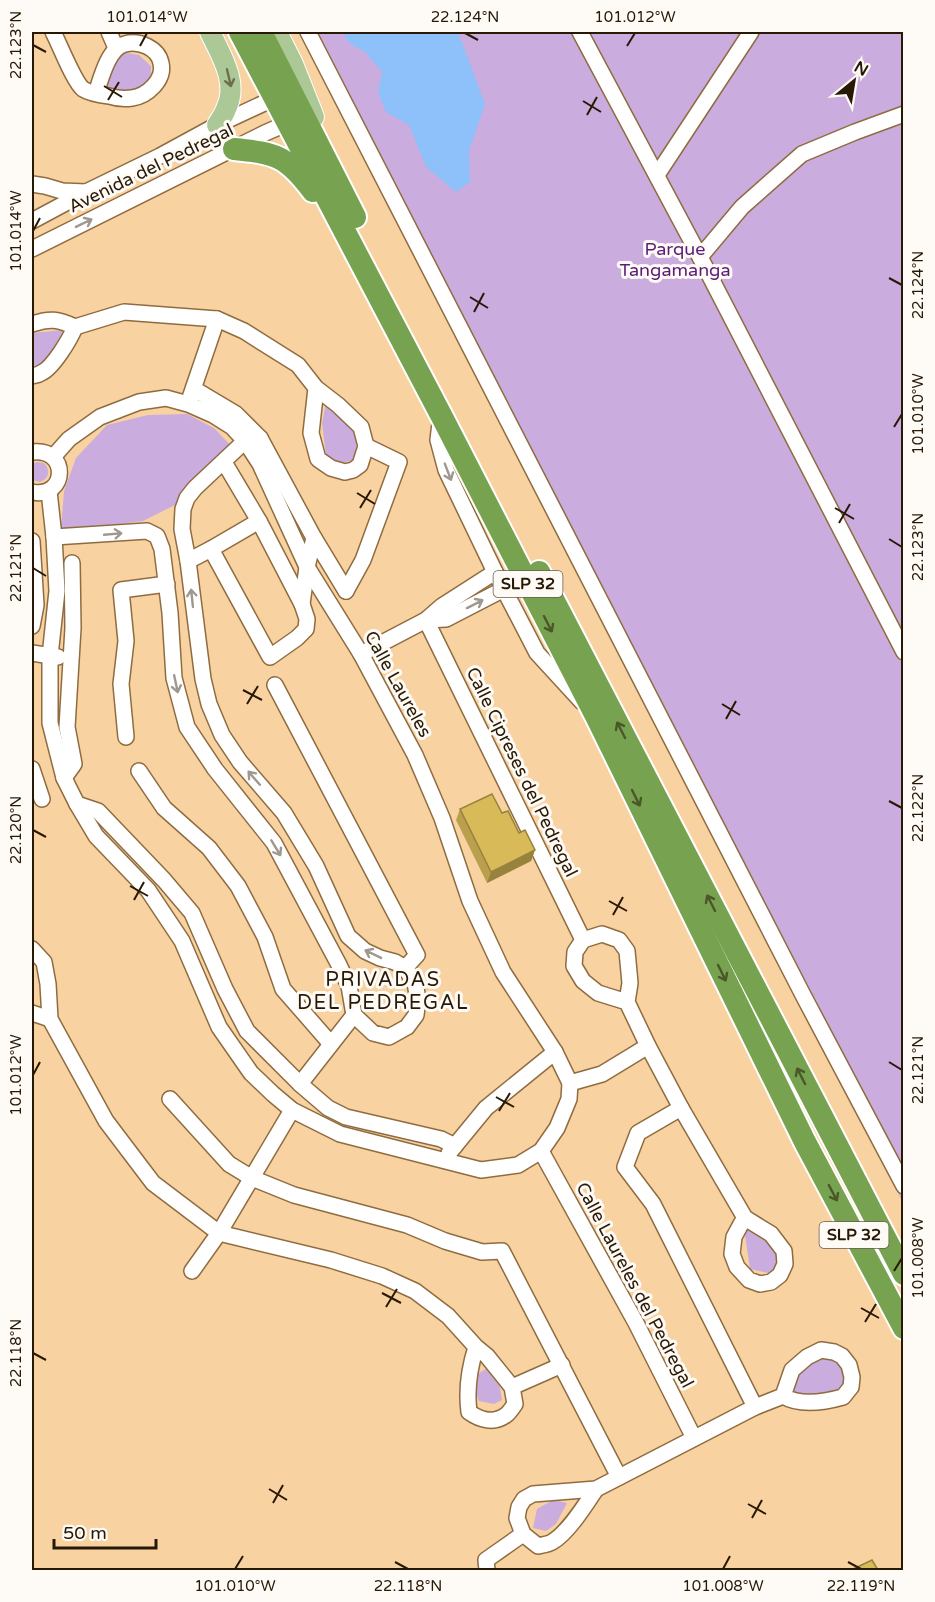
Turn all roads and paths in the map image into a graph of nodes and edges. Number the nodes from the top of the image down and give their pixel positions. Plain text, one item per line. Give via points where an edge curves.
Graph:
1 (53, 32) edge
2 (109, 32) edge
3 (210, 32) edge
4 (240, 32) edge
5 (261, 32) edge
6 (278, 32) edge
7 (308, 32) edge
8 (580, 32) edge
9 (751, 32) edge
10 (116, 48) junction
11 (96, 93) junction
12 (275, 98) junction
13 (903, 114) edge
14 (288, 123) junction
15 (217, 125) junction
16 (234, 148) junction
17 (160, 156) junction
18 (657, 175) junction
19 (172, 180) junction
20 (32, 184) edge
21 (86, 192) junction
22 (342, 192) junction
23 (32, 221) edge
24 (348, 236) junction
25 (32, 249) edge
26 (700, 256) junction
27 (217, 319) junction
28 (32, 324) edge
29 (75, 327) junction
30 (32, 376) edge
31 (194, 388) junction
32 (316, 388) junction
33 (188, 404) junction
34 (441, 415) junction
35 (252, 440) junction
36 (366, 446) junction
37 (39, 451) edge
38 (224, 462) junction
39 (49, 491) junction
40 (32, 492) edge
41 (259, 521) junction
42 (54, 537) junction
43 (314, 538) junction
44 (32, 541) edge
45 (211, 549) junction
46 (188, 561) junction
47 (72, 563) dead end
48 (307, 567) junction
49 (495, 572) junction
50 (166, 584) junction
51 (504, 589) junction
52 (65, 591) junction
53 (302, 604) junction
54 (36, 605) junction
55 (55, 609) junction
56 (426, 620) junction
57 (32, 626) edge
58 (903, 652) edge
59 (32, 653) edge
60 (361, 654) junction
61 (50, 656) junction
62 (70, 658) junction
63 (275, 685) dead end
64 (597, 718) junction
65 (50, 723) junction
66 (67, 727) junction
67 (126, 737) dead end
68 (32, 769) edge
69 (139, 771) dead end
70 (64, 778) junction
71 (42, 799) dead end
72 (77, 804) junction
73 (113, 827) junction
74 (96, 836) junction
75 (164, 880) junction
76 (148, 890) junction
77 (200, 931) junction
78 (583, 940) junction
79 (182, 941) junction
80 (32, 949) edge
81 (405, 968) junction
82 (225, 989) junction
83 (208, 1001) junction
84 (627, 1002) junction
85 (32, 1013) edge
86 (354, 1015) junction
87 (50, 1019) junction
88 (331, 1044) junction
89 (648, 1046) junction
90 (555, 1052) junction
91 (269, 1053) junction
92 (251, 1073) junction
93 (570, 1083) junction
94 (300, 1084) junction
95 (170, 1099) dead end
96 (681, 1108) junction
97 (292, 1110) junction
98 (346, 1117) junction
99 (340, 1134) junction
100 (455, 1146) junction
101 (541, 1151) junction
102 (444, 1160) junction
103 (252, 1178) junction
104 (903, 1186) edge
105 (745, 1218) dead end
106 (219, 1233) junction
107 (192, 1271) dead end
108 (903, 1274) edge
109 (903, 1328) edge
110 (476, 1347) junction
111 (561, 1365) junction
112 (512, 1387) junction
113 (783, 1396) junction
114 (755, 1407) junction
115 (694, 1438) junction
116 (619, 1477) junction
117 (596, 1489) junction
118 (523, 1534) junction
119 (487, 1570) edge

1 - 11 street via 83,89
2 - 10 street
3 -> 15 main road via 228,71 231,89
4 - 12 highway, SLP 32
5 - 22 highway, SLP 32
6 - 22 main road
7 - 104 street
8 - 18 street
9 - 18 street
10 - 11 street
10 - 11 street via 131,43 148,46 162,63 160,78 147,93 132,98
12 - 14 highway, SLP 32
12 - 15 street, Avenida del Pedregal
13 - 26 street via 801,154 742,207
14 - 16 street, Avenida del Pedregal
14 - 24 highway, SLP 32
15 - 17 street, Avenida del Pedregal
16 - 19 street, Avenida del Pedregal
16 - 24 highway via 273,154 294,168
17 - 19 street
17 - 21 street, Avenida del Pedregal
18 - 26 street
25 -> 19 street, Avenida del Pedregal
20 - 21 street
21 - 23 street, Avenida del Pedregal
108 -> 22 highway, SLP 32
24 - 34 highway, SLP 32
26 - 58 street
27 - 29 street via 124,312
27 - 31 street
27 - 32 street via 244,330 298,365
28 - 29 street via 61,320
29 - 30 street via 69,341 43,373
31 - 33 street
31 - 35 street via 236,414
32 - 36 street via 361,427
32 - 36 street via 310,432 318,459 345,472 360,465
33 - 35 street, Calle Laureles
33 - 37 street, Calle Laureles via 166,398 139,402 100,417 69,439
34 -> 49 street via 438,440 446,470
34 -> 64 highway, SLP 32
35 - 38 street
35 - 43 street
35 - 48 street, Calle Laureles
36 - 43 street via 399,462 363,560 346,591
37 - 39 street via 59,465 60,475
38 - 41 street
38 - 46 street via 195,488 183,509
39 - 40 street
39 - 42 street
41 - 45 street
41 - 53 street
42 -> 50 street via 147,531 157,536 162,549
42 - 52 street
43 - 48 street
44 - 54 street
45 - 46 street
45 - 53 street via 270,657 306,629
81 -> 46 street via 365,951 348,936 316,866 284,813 222,735 203,679
47 - 52 street
48 - 53 street
48 - 60 street, Calle Laureles
49 - 51 street
49 - 56 street
50 - 67 street via 121,590 126,641 121,684
50 -> 86 street via 174,678 186,727 274,843 349,986
56 -> 51 street via 446,619
51 - 64 street via 537,653
52 - 55 street
52 - 62 street via 73,628
54 - 55 street
54 - 57 street
55 - 61 street
56 - 60 street
56 - 78 street, Calle Cipreses del Pedregal
59 - 61 street
60 - 90 street, Calle Laureles via 416,755 470,901 503,972
61 - 62 street
61 - 65 street
62 - 66 street
63 - 81 street via 417,955
64 -> 109 highway, SLP 32 via 800,1131
65 - 66 street
65 - 70 street
66 - 70 street via 74,764
68 - 71 street
69 - 88 street via 164,808 209,848 238,886 265,937 283,989
70 - 72 street
72 - 73 street via 98,811
72 - 74 street
73 - 74 street
73 - 75 street
74 - 76 street
75 - 76 street
75 - 77 street via 192,913
76 - 79 street
77 - 79 street
77 - 82 street
78 - 84 street via 575,952 574,966 583,981 598,993
78 - 84 street via 602,934 619,940 627,951
79 - 83 street
80 - 87 street via 44,962
81 - 86 street via 415,983 418,999 416,1015 407,1027 389,1037 373,1033
82 - 83 street
82 - 91 street via 247,1031
83 - 92 street via 219,1027
84 - 89 street
85 - 87 street
86 - 88 street
87 - 106 street via 106,1121 153,1183
88 - 94 street
89 - 93 street via 602,1074
89 - 96 street
90 - 93 street, Calle Laureles
90 - 100 street via 486,1107
91 - 92 street
91 - 94 street
92 - 97 street
93 - 101 street via 569,1099 557,1128
94 - 98 street via 328,1108
95 - 103 street via 229,1164
96 - 105 street
96 - 114 street via 638,1133 625,1167 653,1204
97 - 99 street
97 - 103 street
98 - 99 street
98 - 100 street via 441,1139
99 - 102 street
100 - 102 street
101 - 102 street via 518,1165 481,1170
101 - 115 street, Calle Laureles del Pedregal
103 - 106 street
103 - 111 street via 294,1195 407,1225 482,1252 502,1251
106 - 107 street
106 - 110 street via 382,1276 415,1291 448,1316
110 - 112 street
110 - 112 street via 470,1366 469,1412 478,1419 493,1420 506,1415 516,1404
111 - 112 street
111 - 116 street
113 - 113 street via 808,1402 843,1397 852,1377 849,1365 842,1356 821,1350 792,1370
113 - 114 street
114 - 115 street
115 - 116 street
116 - 117 street
117 - 118 street via 553,1542 538,1546
117 - 118 street via 532,1494 519,1507 517,1518
118 - 119 street via 486,1560

